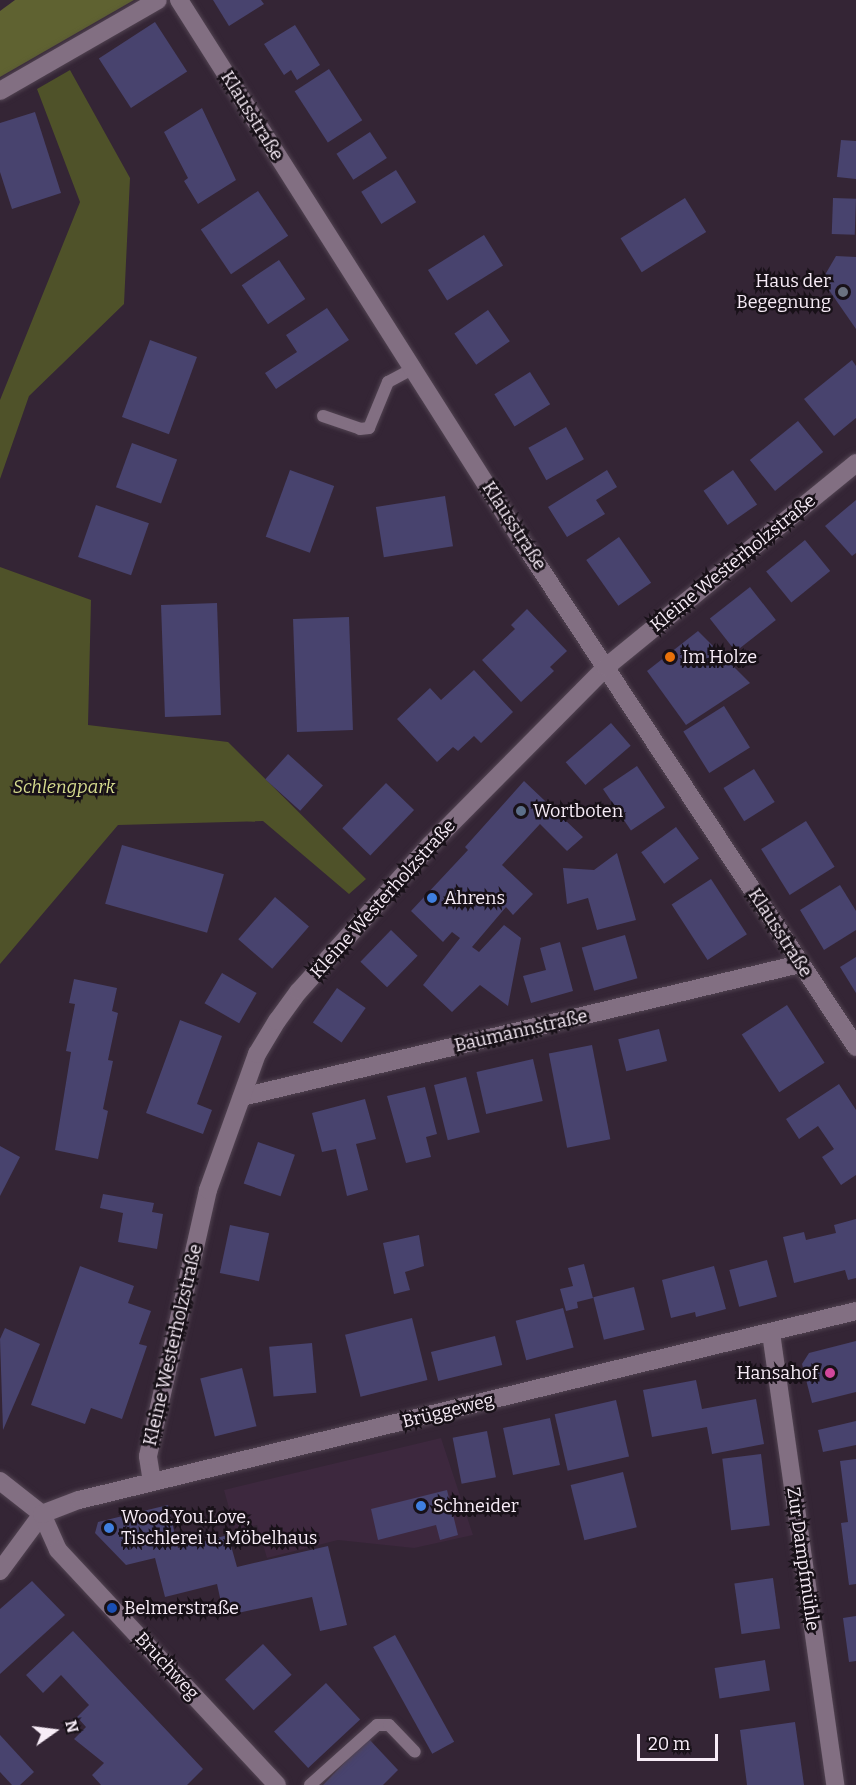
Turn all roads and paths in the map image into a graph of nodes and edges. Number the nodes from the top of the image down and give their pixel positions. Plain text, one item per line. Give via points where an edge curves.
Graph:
1 (158, 0) edge
2 (179, 0) edge
3 (0, 91) edge
4 (412, 369) junction
5 (323, 416) dead end
6 (856, 463) edge
7 (606, 667) junction
8 (800, 964) junction
9 (856, 1047) edge
10 (242, 1097) junction
11 (856, 1311) edge
12 (771, 1333) junction
13 (0, 1480) edge
14 (152, 1482) junction
15 (42, 1514) junction
16 (0, 1570) edge
17 (415, 1752) dead end
18 (277, 1785) edge
19 (310, 1785) edge
20 (835, 1785) edge

1 - 3 street
2 - 4 street, Klausstraße
4 - 5 lane via 388,382 369,428 360,429
4 - 7 street, Klausstraße
6 - 7 street, Kleine Westerholzstraße
7 - 8 street, Klausstraße
7 - 10 street, Kleine Westerholzstraße via 430,845 299,991 257,1054
8 - 9 street, Klausstraße
8 - 10 street, Baumannstraße
10 - 14 street, Kleine Westerholzstraße via 208,1191 190,1267 148,1456
11 - 12 street, Brüggeweg
12 - 14 street, Brüggeweg
12 - 20 street, Zur Dampfmühle
13 - 15 street
14 - 15 street, Brüggeweg via 79,1500
15 - 16 street
15 - 18 street, Bruchweg via 58,1550
17 - 19 lane via 389,1725 377,1725

